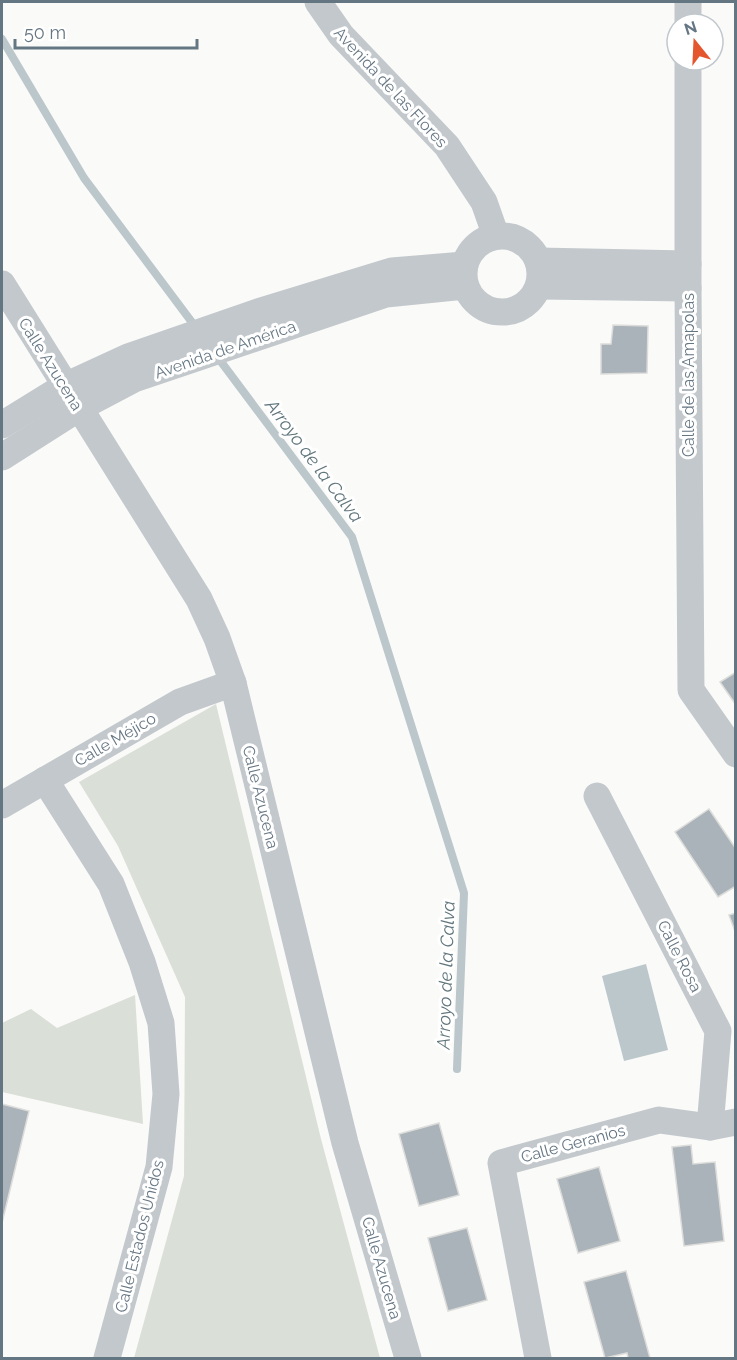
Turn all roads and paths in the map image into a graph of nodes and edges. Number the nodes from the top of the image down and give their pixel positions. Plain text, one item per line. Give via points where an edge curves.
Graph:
1 (318, 2) edge
2 (688, 72) edge
3 (496, 236) junction
4 (538, 273) junction
5 (464, 276) junction
6 (688, 276) junction
7 (2, 284) edge
8 (72, 397) junction
9 (2, 425) edge
10 (2, 457) edge
11 (233, 683) junction
12 (735, 754) edge
13 (45, 780) junction
14 (597, 796) dead end
15 (2, 805) edge
16 (723, 1124) edge
17 (107, 1359) edge
18 (408, 1359) edge
19 (538, 1359) edge

1 - 3 street, Avenida de las Flores via 340,35 447,146 484,202
2 - 6 street, Calle de las Amapolas
3 - 4 street via 521,241 531,249
3 - 5 street via 475,246 468,255
4 - 5 street via 533,297 524,306 500,313 477,304 468,294
4 - 6 street
5 - 8 street, Avenida de América via 392,271 263,323 131,368
6 - 12 street, Calle de las Amapolas via 691,690
7 - 8 street, Calle Azucena
8 - 9 street, Avenida de América
8 - 10 street, Avenida de América
8 - 11 street, Calle Azucena via 199,598
11 - 13 street, Calle Méjico via 180,702
11 - 18 street, Calle Azucena via 345,1143
13 - 15 street, Calle Méjico
13 - 17 street, Calle Estados Unidos via 111,884 161,1023 166,1094 159,1167
14 - 16 street, Calle Rosa via 718,1031
16 - 19 street, Calle Geranios via 659,1120 501,1163

